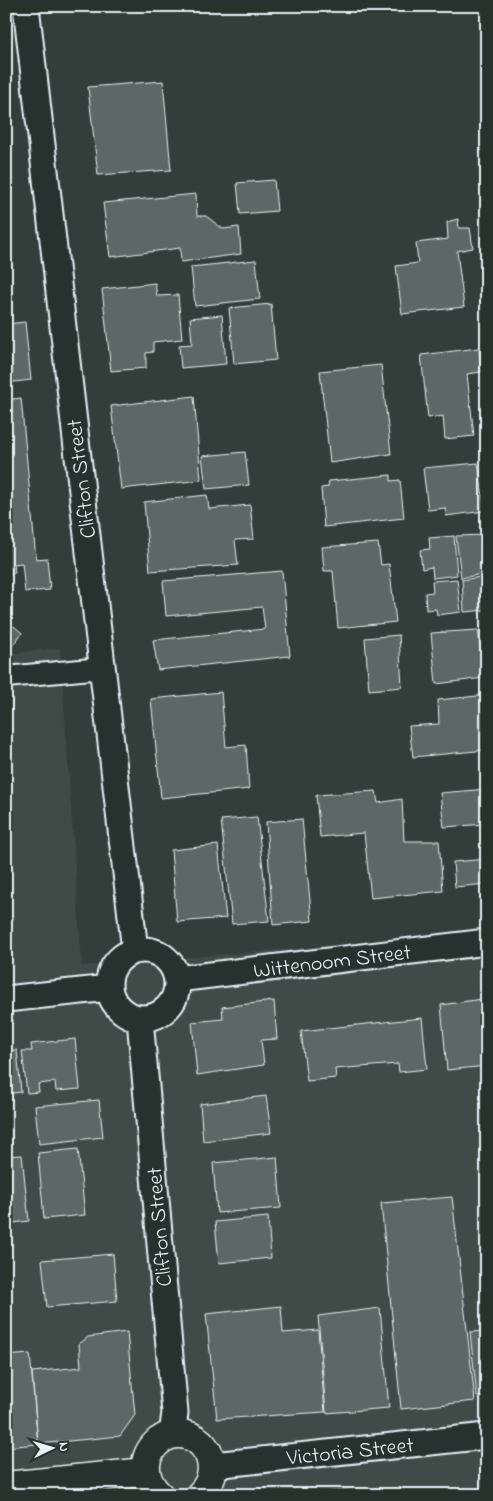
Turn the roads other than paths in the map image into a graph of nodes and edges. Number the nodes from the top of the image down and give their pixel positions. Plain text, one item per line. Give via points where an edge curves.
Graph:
1 (26, 6) edge
2 (102, 668) junction
3 (6, 677) edge
4 (487, 942) edge
5 (135, 951) junction
6 (177, 978) junction
7 (109, 988) junction
8 (6, 999) edge
9 (140, 1019) junction
10 (172, 1435) junction
11 (487, 1436) edge
12 (213, 1465) junction
13 (152, 1483) edge
14 (6, 1486) edge
15 (200, 1495) edge

1 - 2 street, Clifton Street
2 - 3 street
2 - 5 street, Clifton Street
4 - 6 street, Wittenoom Street
5 - 6 street via 152,950 162,955 170,962
5 - 7 street via 113,966
6 - 9 street via 171,1005 152,1018
7 - 8 street
7 - 9 street via 119,1009
9 - 10 street, Clifton Street via 175,1413
10 - 12 main road via 194,1438 203,1444
10 - 13 main road via 155,1444 150,1452 146,1462
11 - 12 street, Victoria Street
12 - 15 main road via 208,1486
13 - 14 main road

